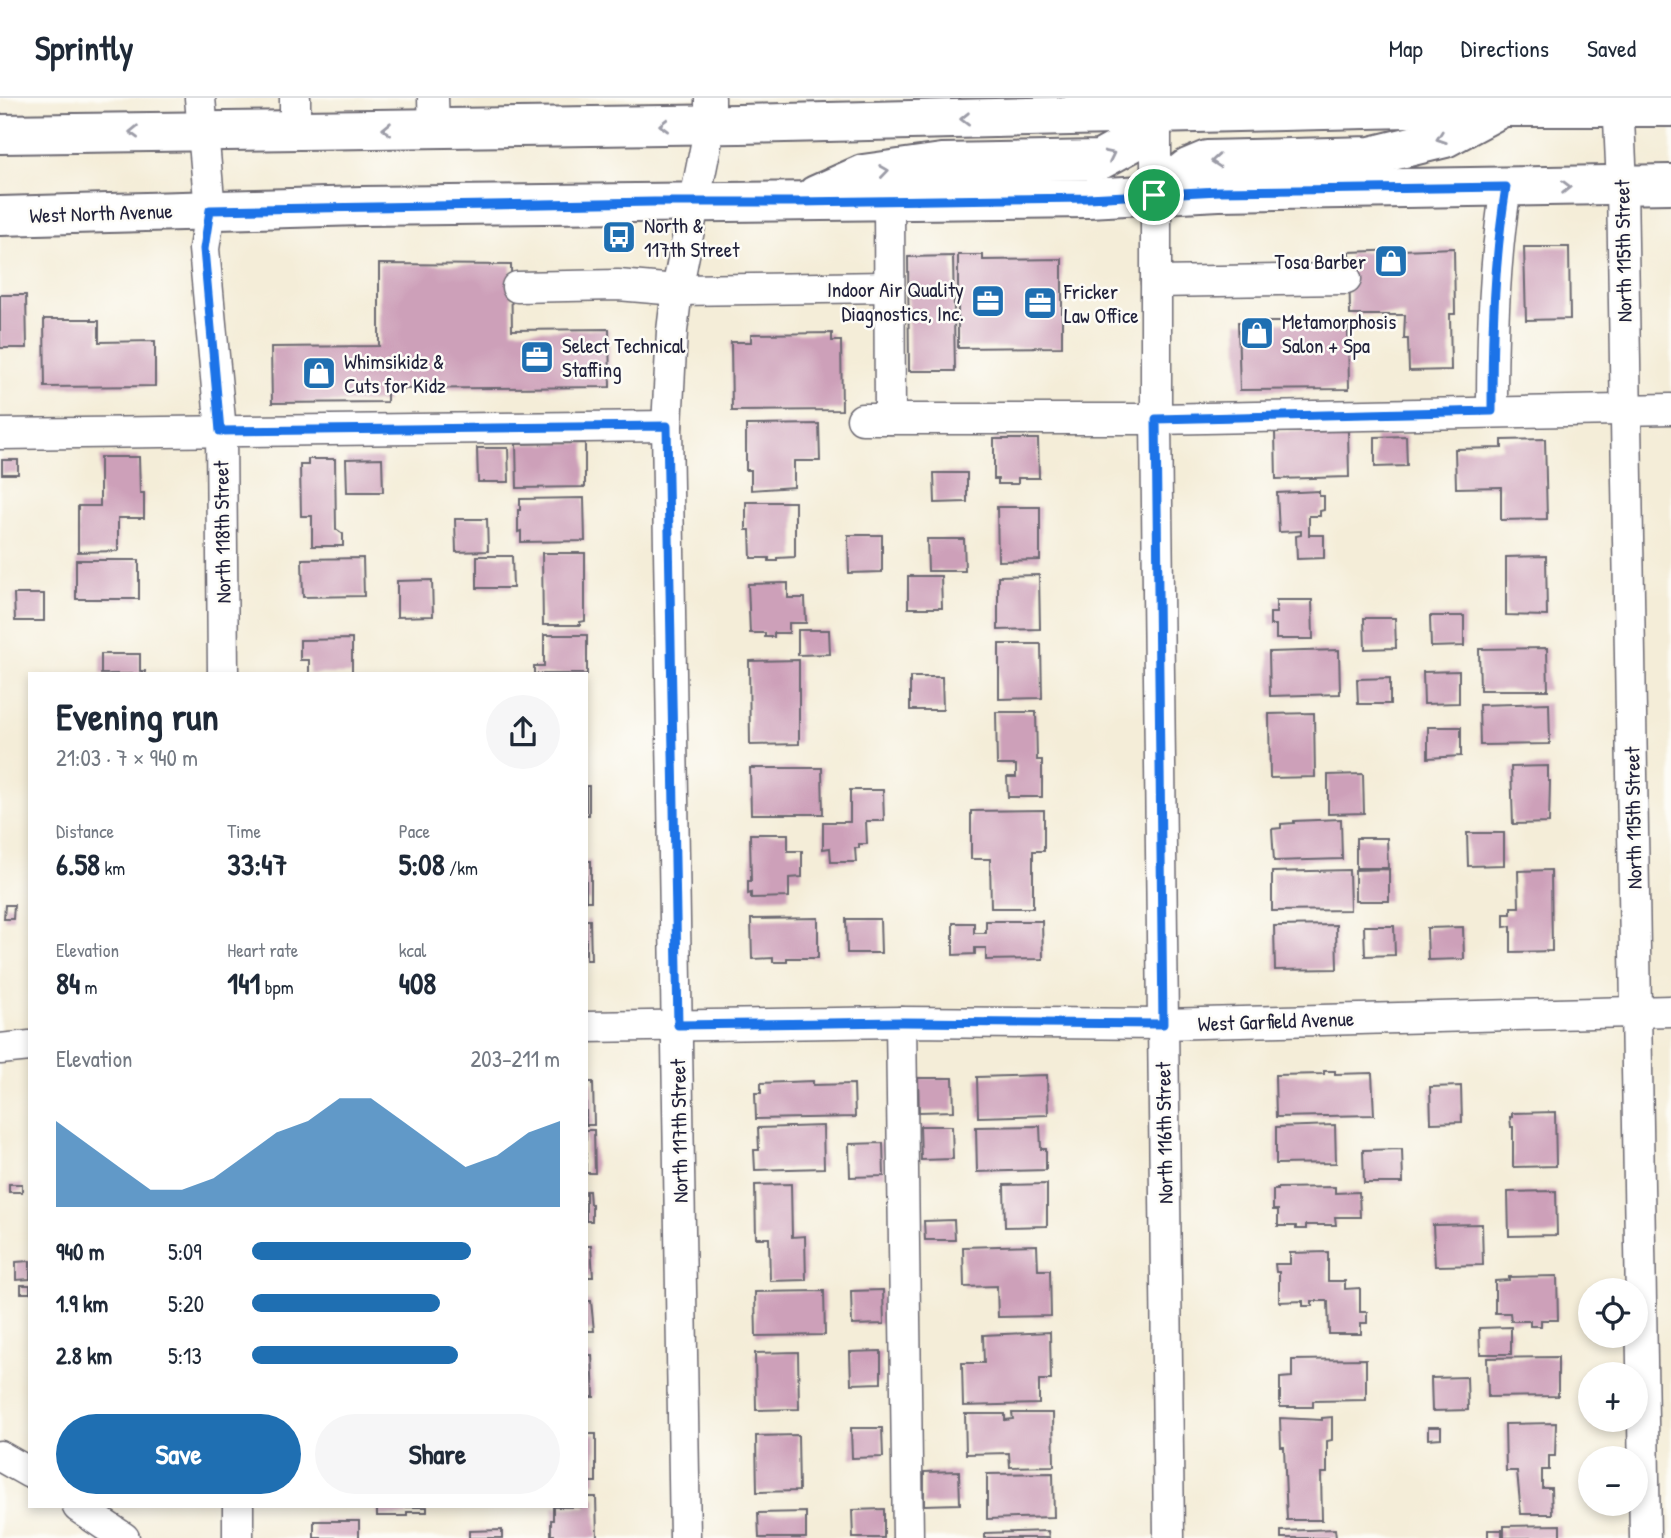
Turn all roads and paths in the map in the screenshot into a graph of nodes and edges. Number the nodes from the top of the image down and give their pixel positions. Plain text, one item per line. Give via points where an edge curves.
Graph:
1 (1618, 102) edge
2 (1450, 103) edge
3 (1156, 107) edge
4 (1502, 107) junction
5 (1671, 107) edge
6 (709, 111) edge
7 (433, 113) edge
8 (201, 114) edge
9 (295, 114) edge
10 (0, 134) edge
11 (1671, 184) edge
12 (1622, 185) junction
13 (1506, 187) junction
14 (1154, 195) junction
15 (889, 200) junction
16 (694, 201) junction
17 (798, 202) junction
18 (210, 210) junction
19 (0, 216) edge
20 (1346, 279) dead end
21 (1156, 282) junction
22 (517, 286) dead end
23 (888, 286) junction
24 (677, 289) junction
25 (1626, 409) junction
26 (1671, 409) edge
27 (1492, 411) junction
28 (1156, 419) junction
29 (667, 426) junction
30 (220, 431) junction
31 (0, 434) edge
32 (223, 672) edge
33 (1671, 1011) edge
34 (1637, 1012) junction
35 (901, 1022) junction
36 (1163, 1024) junction
37 (678, 1025) junction
38 (588, 1027) edge
39 (28, 1046) edge
40 (0, 1049) edge
41 (0, 1456) edge
42 (28, 1472) edge
43 (79, 1508) edge
44 (238, 1508) edge
45 (124, 1538) edge
46 (239, 1538) edge
47 (685, 1538) edge
48 (908, 1538) edge
49 (1169, 1538) edge
50 (1645, 1538) edge

1 - 4 main road
1 - 5 main road
1 - 12 street, North 115th Street
2 - 3 main road
2 - 4 main road
3 -> 6 main road
3 - 14 street, North 116th Street
17 -> 3 main road via 876,172 942,163 1100,160 1138,139
4 -> 14 main road via 1445,138 1371,156 1207,160 1188,168
6 -> 7 main road
6 - 16 street, North 117th Street
7 -> 9 main road
8 - 9 main road
8 -> 10 main road
8 - 18 street, North 118th Street
11 - 12 main road, West North Avenue
13 -> 12 main road, West North Avenue
12 - 25 street, North 115th Street
13 - 14 main road, West North Avenue
13 - 27 street via 1492,318
14 - 15 main road, West North Avenue
14 - 21 street, North 116th Street
15 - 17 main road, West North Avenue
15 - 23 street
16 - 17 main road, West North Avenue
16 - 18 main road, West North Avenue
16 - 24 street, North 117th Street
18 - 19 main road, West North Avenue
18 - 30 street, North 118th Street via 204,249
20 - 21 street
21 - 28 street, North 116th Street
22 - 24 street
23 - 24 street
23 - 28 street via 876,419
24 - 29 street, North 117th Street
25 - 26 street
25 - 27 street
25 - 34 street, North 115th Street
27 - 28 street
28 - 36 street, North 116th Street
29 - 30 street
29 - 37 street, North 117th Street
30 - 31 street
30 - 32 street, North 118th Street
33 - 34 street, West Garfield Avenue
34 - 36 street, West Garfield Avenue
34 - 50 street, North 115th Street
35 - 36 street, West Garfield Avenue
35 - 37 street, West Garfield Avenue
35 - 48 street
36 - 49 street, North 116th Street
37 - 38 street, West Garfield Avenue
37 - 47 street, North 117th Street
39 - 40 street
41 - 42 street
43 - 45 street
44 - 46 street

